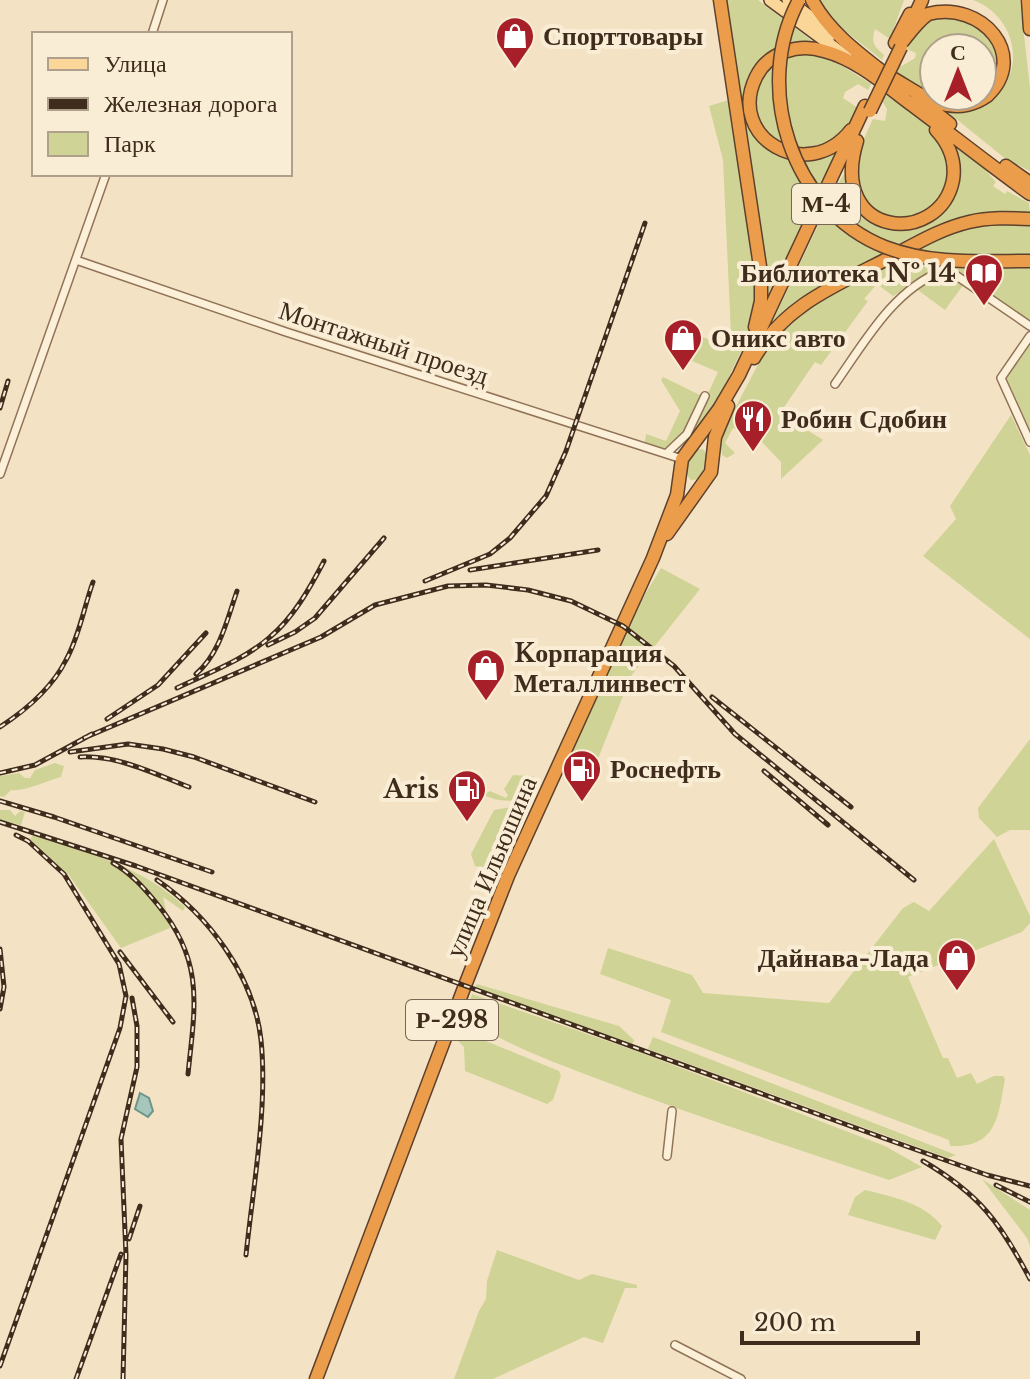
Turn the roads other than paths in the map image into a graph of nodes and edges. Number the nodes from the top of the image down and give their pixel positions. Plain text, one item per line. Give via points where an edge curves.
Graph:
1 (163, 0) edge
2 (720, 0) edge
3 (770, 0) edge
4 (788, 0) edge
5 (799, 0) edge
6 (812, 0) edge
7 (910, 0) edge
8 (919, 0) edge
9 (1028, 0) edge
10 (1030, 29) edge
11 (153, 32) edge
12 (899, 42) junction
13 (862, 62) junction
14 (885, 79) junction
15 (865, 111) junction
16 (858, 137) junction
17 (105, 176) edge
18 (1030, 183) edge
19 (1030, 194) edge
20 (1030, 219) edge
21 (76, 260) junction
22 (1030, 261) edge
23 (1030, 326) edge
24 (1030, 336) edge
25 (835, 384) dead end
26 (705, 396) dead end
27 (726, 403) junction
28 (1030, 442) edge
29 (667, 453) junction
30 (682, 459) junction
31 (713, 459) junction
32 (0, 474) edge
33 (707, 478) junction
34 (653, 558) junction
35 (672, 1111) dead end
36 (667, 1156) dead end
37 (675, 1345) dead end
38 (316, 1379) edge
39 (741, 1379) edge

1 - 11 street
2 - 27 highway via 762,281 756,325
3 - 13 main road
4 - 13 main road
5 - 22 highway, М-4, bridge via 780,58 781,116 795,160 829,208 871,241 905,253 939,260
6 - 13 highway
7 - 12 highway, Р-298
8 - 12 highway, Р-298
9 - 10 highway
12 - 14 highway via 933,11 966,5 999,26 1008,44 1008,61 993,92 957,106
12 - 15 highway, Р-298, bridge
13 - 14 highway
13 - 15 highway via 815,49 786,51 759,72 750,105 765,138 779,150 800,156 818,155 837,145
14 - 16 highway via 948,145 953,177 940,206 908,223 870,214 856,198 851,181
14 - 18 highway
14 - 19 highway
15 - 16 highway, Р-298
15 - 27 highway, Р-298
16 - 27 highway, Р-298
17 - 21 street
20 - 27 highway, Р-298 via 959,225 811,298 768,337
21 - 29 street, Монтажный проезд
21 - 32 street
23 - 25 street via 942,271 888,310
24 - 28 street via 1001,378
26 - 29 street via 687,434
27 - 30 highway, Р-298
27 - 31 highway, Р-298
29 - 30 street, Монтажный проезд
30 - 31 highway via 701,445
30 - 33 highway via 682,477 688,485
30 - 34 highway, Р-298 via 678,490
31 - 33 highway, Р-298
33 - 34 highway, Р-298
34 - 38 highway, улица Ильюшина / Р-298 via 508,876
35 - 36 street
37 - 39 street

